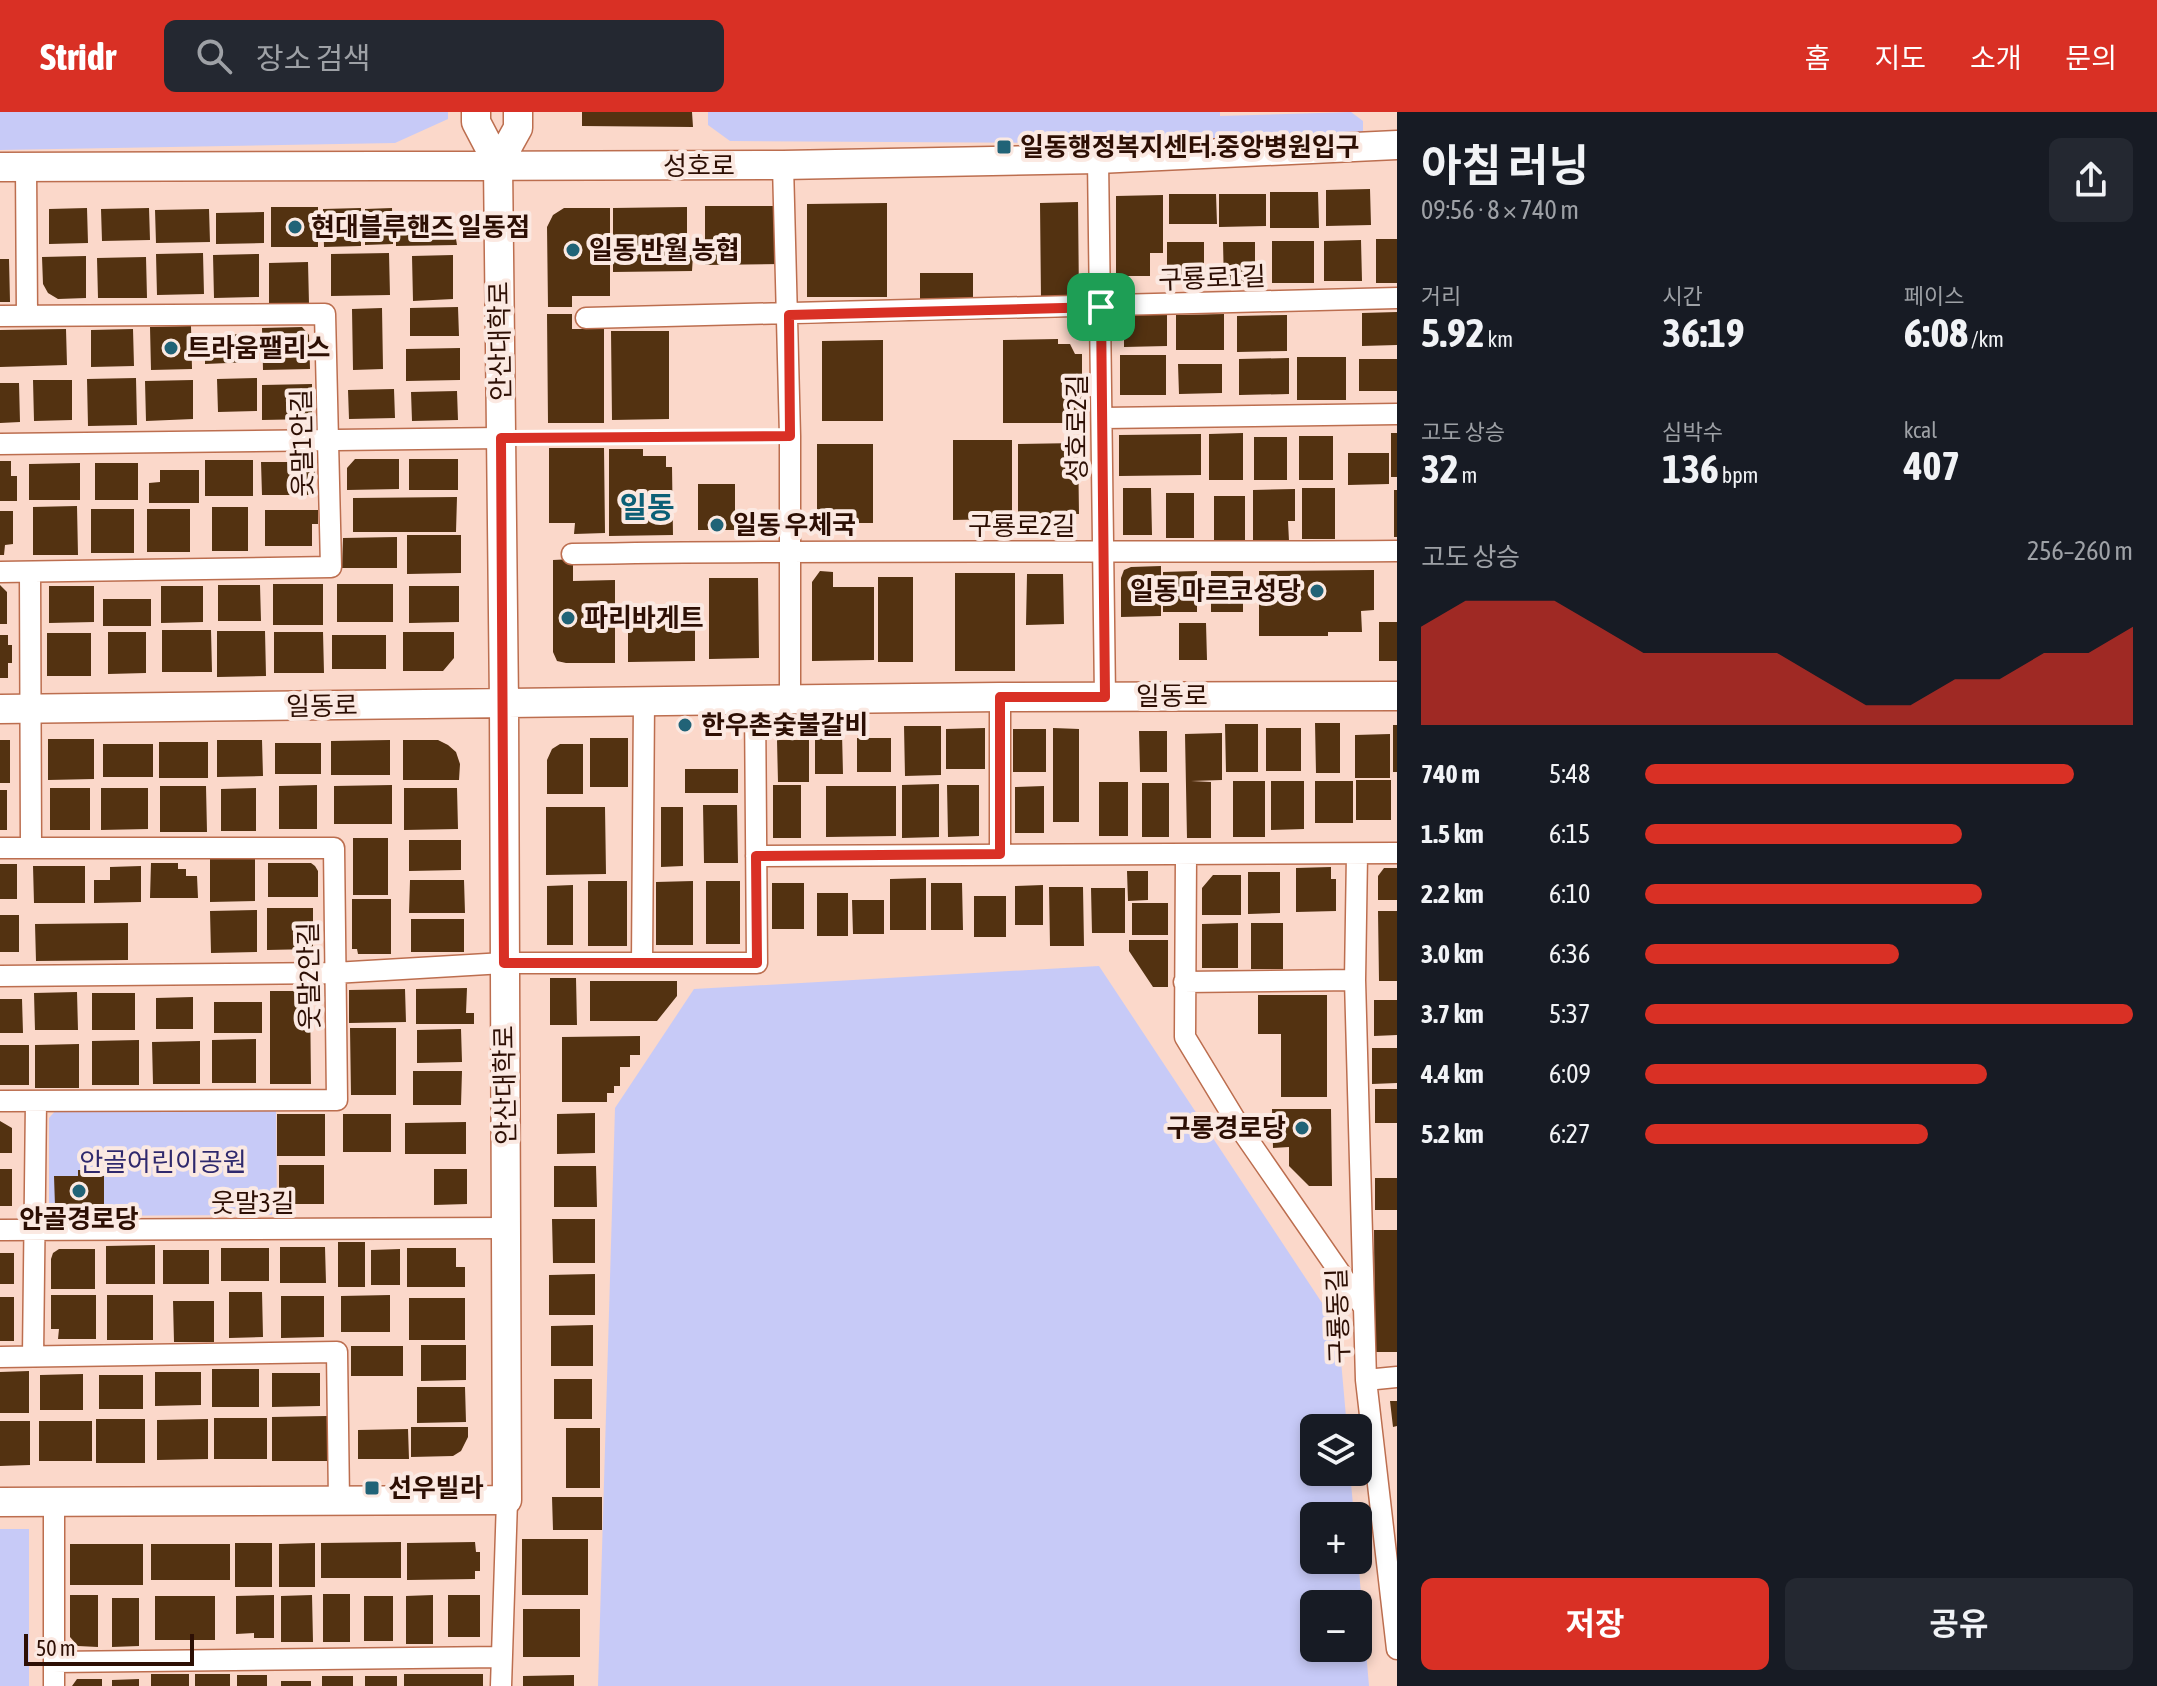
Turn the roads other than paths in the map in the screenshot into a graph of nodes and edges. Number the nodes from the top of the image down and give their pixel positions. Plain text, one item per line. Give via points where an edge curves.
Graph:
1 (476, 112) edge
2 (518, 112) edge
3 (1397, 145) edge
4 (1098, 159) junction
5 (498, 164) junction
6 (783, 165) junction
7 (13, 167) edge
8 (1397, 298) edge
9 (1101, 307) junction
10 (27, 315) junction
11 (789, 315) junction
12 (0, 316) edge
13 (586, 318) dead end
14 (1397, 414) edge
15 (1103, 418) junction
16 (790, 436) junction
17 (501, 438) junction
18 (329, 440) junction
19 (0, 444) edge
20 (790, 550) junction
21 (1397, 551) edge
22 (1103, 553) junction
23 (572, 554) dead end
24 (0, 572) edge
25 (30, 572) junction
26 (1397, 696) edge
27 (1000, 697) junction
28 (1105, 697) junction
29 (755, 700) junction
30 (790, 700) junction
31 (644, 701) junction
32 (504, 704) junction
33 (0, 709) edge
34 (30, 709) junction
35 (0, 848) edge
36 (31, 848) junction
37 (1397, 853) edge
38 (1000, 854) junction
39 (1357, 854) junction
40 (1186, 855) junction
41 (756, 856) junction
42 (504, 963) junction
43 (642, 963) junction
44 (334, 973) junction
45 (0, 976) edge
46 (1355, 980) junction
47 (1184, 982) junction
48 (0, 1101) edge
49 (36, 1101) junction
50 (507, 1228) junction
51 (0, 1230) edge
52 (36, 1230) junction
53 (1363, 1306) junction
54 (33, 1356) junction
55 (0, 1357) edge
56 (1397, 1377) edge
57 (1366, 1380) junction
58 (507, 1500) junction
59 (54, 1501) junction
60 (339, 1501) junction
61 (0, 1502) edge
62 (1397, 1649) edge
63 (501, 1657) junction
64 (54, 1662) junction
65 (54, 1686) edge
66 (501, 1686) edge

1 - 5 street, 안산대학로
2 - 5 street, 안산대학로 via 518,128
3 - 4 street, 성호로
4 - 6 street, 성호로
4 - 9 street, 성호로2길
5 - 6 street, 성호로
5 - 7 street, 성호로
5 - 17 street, 안산대학로
6 - 11 street
7 - 10 street
8 - 9 street, 구룡로1길
9 - 11 street, 구룡로1길
9 - 15 street, 성호로2길
10 - 12 street, 웃말1안길
10 - 18 street, 웃말1안길 via 325,314
11 - 13 street, 구룡로1길
11 - 16 street
14 - 15 street
15 - 22 street, 성호로2길
16 - 17 lane
16 - 20 street
17 - 18 street
17 - 32 street, 안산대학로
18 - 19 street
18 - 25 street, 웃말1안길 via 331,567
20 - 22 street, 구룡로2길
20 - 23 street, 구룡로2길
20 - 30 street
21 - 22 street, 구룡로2길
22 - 28 street, 성호로2길
24 - 25 street, 웃말1안길
25 - 34 street
26 - 28 street, 일동로
27 - 28 street, 일동로
27 - 30 street, 일동로
27 - 38 street
29 - 30 street, 일동로
29 - 31 street, 일동로
29 - 41 street
31 - 32 street, 일동로
31 - 43 street
32 - 34 street, 일동로
32 - 42 street, 안산대학로
33 - 34 street, 일동로
34 - 36 street
35 - 36 street, 웃말2안길
36 - 44 street, 웃말2안길 via 334,848
37 - 39 street
38 - 40 street
38 - 41 street
39 - 40 street
39 - 46 street, 구룡동길
40 - 47 street
41 - 43 street via 757,963
42 - 43 street
42 - 44 street
42 - 50 street, 안산대학로
44 - 45 street
44 - 49 street, 웃말2안길 via 337,1100
46 - 47 street
46 - 53 street, 구룡동길
47 - 53 street via 1185,1037 1242,1131
48 - 49 street, 웃말2안길
49 - 52 street
50 - 52 street, 웃말3길
50 - 58 street, 안산대학로
51 - 52 street, 웃말3길
52 - 54 street
53 - 57 street, 구룡동길
54 - 55 street
54 - 60 street via 337,1352
56 - 57 street
57 - 62 street, 구룡동길
58 - 60 street
58 - 63 street
59 - 60 street
59 - 61 street
59 - 64 street
63 - 64 street
63 - 66 street
64 - 65 street

